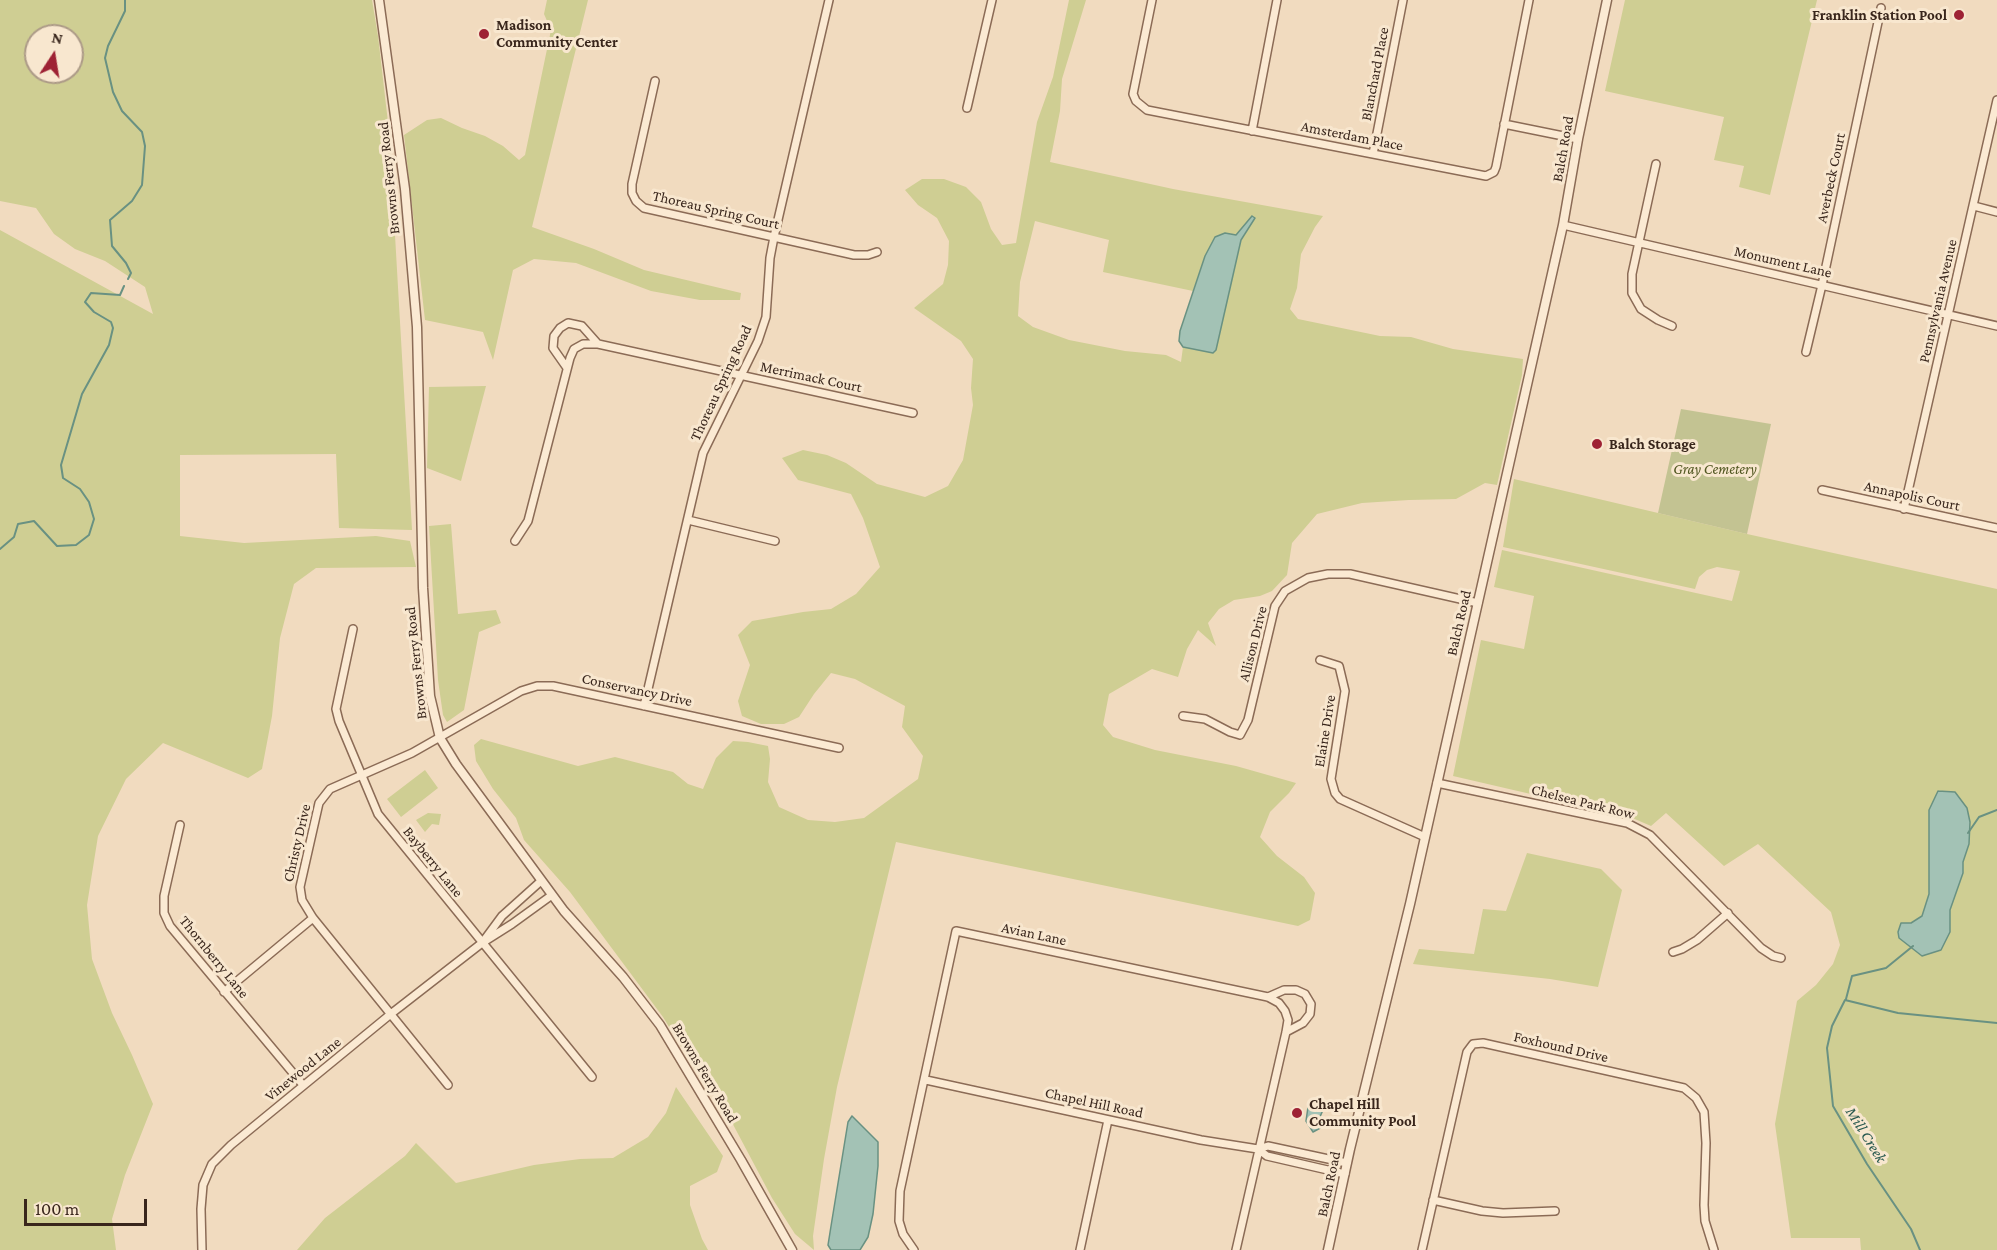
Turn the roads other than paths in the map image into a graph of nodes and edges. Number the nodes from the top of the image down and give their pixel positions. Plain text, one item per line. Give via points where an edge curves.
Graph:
1 (379, 0) edge
2 (829, 0) edge
3 (992, 0) edge
4 (1152, 0) edge
5 (1277, 0) edge
6 (1403, 0) edge
7 (1529, 0) edge
8 (1607, 0) edge
9 (1881, 8) dead end
10 (655, 81) dead end
11 (1997, 100) edge
12 (967, 108) dead end
13 (1504, 124) junction
14 (1252, 131) junction
15 (1578, 139) junction
16 (1373, 154) junction
17 (1656, 164) dead end
18 (1974, 206) junction
19 (1997, 212) edge
20 (1563, 225) junction
21 (774, 237) junction
22 (1640, 243) junction
23 (877, 252) dead end
24 (1822, 285) junction
25 (1949, 316) junction
26 (1672, 326) dead end
27 (1997, 326) edge
28 (598, 344) junction
29 (1806, 352) dead end
30 (567, 368) junction
31 (742, 376) junction
32 (913, 413) dead end
33 (1822, 490) dead end
34 (1904, 508) junction
35 (688, 520) junction
36 (1997, 528) edge
37 (515, 541) dead end
38 (775, 541) dead end
39 (1478, 603) junction
40 (353, 629) dead end
41 (1320, 660) dead end
42 (644, 705) junction
43 (1183, 716) dead end
44 (440, 738) junction
45 (839, 748) dead end
46 (362, 774) junction
47 (1437, 783) junction
48 (180, 825) dead end
49 (1425, 837) junction
50 (541, 881) junction
51 (552, 895) junction
52 (1728, 913) junction
53 (313, 918) junction
54 (482, 943) junction
55 (1673, 952) dead end
56 (1781, 958) dead end
57 (224, 992) junction
58 (1269, 996) junction
59 (392, 1013) junction
60 (1286, 1032) junction
61 (592, 1077) dead end
62 (926, 1080) junction
63 (448, 1084) dead end
64 (303, 1085) junction
65 (1108, 1120) junction
66 (1258, 1149) junction
67 (1347, 1163) junction
68 (1345, 1174) junction
69 (1433, 1200) junction
70 (1555, 1211) dead end
71 (202, 1250) edge
72 (792, 1250) edge
73 (914, 1250) edge
74 (1080, 1250) edge
75 (1236, 1250) edge
76 (1329, 1250) edge
77 (1422, 1250) edge
78 (1714, 1250) edge

1 - 44 street, Browns Ferry Road via 405,189 416,316 423,588 430,696
2 - 21 street, Thoreau Spring Road
3 - 12 street
4 - 14 street, Amsterdam Place via 1133,94 1136,101 1147,110
5 - 14 street
6 - 16 street, Blanchard Place
7 - 13 street, Amsterdam Place
8 - 15 street, Balch Road
9 - 24 street, Averbeck Court
10 - 21 street, Thoreau Spring Court via 632,184 636,201 657,212
11 - 18 street, Pennsylvania Avenue
13 - 15 street
13 - 16 street, Amsterdam Place via 1496,167 1490,175
14 - 16 street, Amsterdam Place
15 - 20 street, Balch Road
17 - 22 street
18 - 19 street
18 - 25 street, Pennsylvania Avenue
20 - 22 street, Monument Lane
20 - 39 street, Balch Road
21 - 23 street, Thoreau Spring Court via 854,255
21 - 31 street, Thoreau Spring Road via 766,317
22 - 24 street, Monument Lane
22 - 26 street via 1632,274 1632,293 1641,309
24 - 25 street, Monument Lane
24 - 29 street, Averbeck Court
25 - 27 street, Monument Lane
25 - 34 street, Pennsylvania Avenue
28 - 30 street via 583,344 574,349
28 - 30 street, Merrimack Court via 582,326 568,323 560,328 554,336 553,348
28 - 31 street, Merrimack Court
30 - 37 street via 528,521
31 - 32 street, Merrimack Court
31 - 35 street, Thoreau Spring Road via 706,444
33 - 34 street, Annapolis Court
34 - 36 street, Annapolis Court
35 - 38 street
35 - 42 street, Thoreau Spring Road
39 - 43 street, Allison Drive via 1350,574 1308,578 1285,591 1275,606 1248,720 1240,735 1204,719
39 - 47 street, Balch Road
40 - 46 street, Bayberry Lane via 336,709
41 - 49 street, Elaine Drive via 1339,666 1345,691 1331,779 1335,793 1340,799
42 - 44 street, Conservancy Drive via 537,686 521,691
42 - 45 street, Conservancy Drive
44 - 46 street, Christy Drive
44 - 50 street, Browns Ferry Road
46 - 53 street, Christy Drive via 330,789 319,803 300,887 302,900
46 - 54 street, Bayberry Lane via 378,814
47 - 49 street, Balch Road
47 - 52 street, Chelsea Park Row via 1627,823 1650,836
48 - 57 street, Thornberry Lane via 164,896 164,913 170,926
49 - 67 street, Balch Road
50 - 51 street, Browns Ferry Road
50 - 54 street, Vinewood Lane via 502,915
51 - 54 street, Vinewood Lane
51 - 72 street, Browns Ferry Road via 660,1025
52 - 55 street via 1697,940
52 - 56 street, Chelsea Park Row via 1761,948
53 - 57 street
53 - 59 street, Christy Drive
54 - 59 street, Vinewood Lane
54 - 61 street, Bayberry Lane
57 - 64 street, Thornberry Lane
58 - 60 street via 1285,1011
58 - 60 street via 1296,990 1305,994 1311,1004 1303,1023
58 - 62 street, Avian Lane via 956,931
59 - 63 street, Christy Drive
59 - 64 street, Vinewood Lane
60 - 66 street
62 - 65 street, Chapel Hill Road
62 - 73 street, Avian Lane via 900,1191 899,1221
64 - 71 street, Vinewood Lane via 212,1164 203,1185
65 - 66 street, Chapel Hill Road
65 - 74 street
66 - 67 street, Chapel Hill Road via 1268,1146
66 - 68 street, Chapel Hill Road via 1267,1156
66 - 75 street
67 - 68 street, Balch Road
68 - 76 street, Balch Road
69 - 70 street via 1503,1214
69 - 77 street, Foxhound Drive
69 - 78 street, Foxhound Drive via 1467,1052 1473,1044 1483,1043 1684,1088 1696,1098 1704,1112 1704,1205

